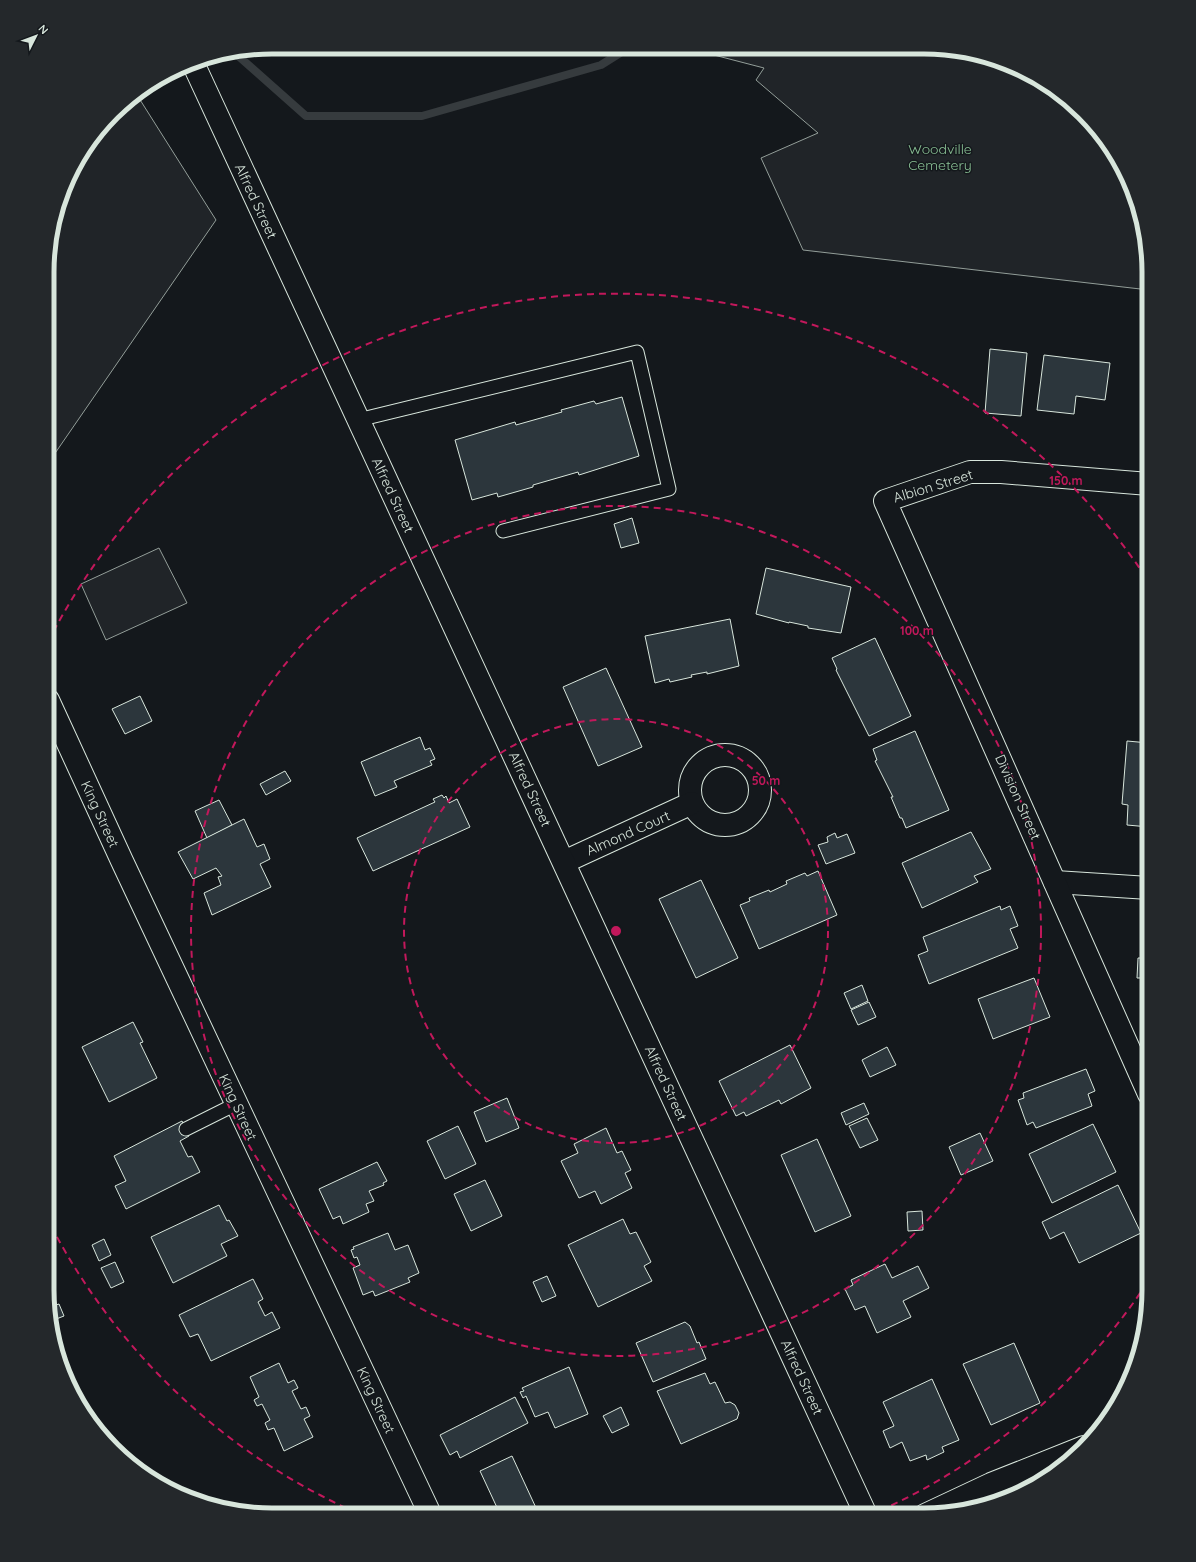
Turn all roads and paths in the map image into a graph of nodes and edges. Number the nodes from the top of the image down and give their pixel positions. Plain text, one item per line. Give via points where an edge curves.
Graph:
1 (195, 68) edge
2 (358, 420) junction
3 (1142, 483) edge
4 (886, 501) joint
5 (503, 531) dead end
6 (54, 713) edge
7 (692, 804) dead end
8 (564, 862) junction
9 (1055, 882) junction
10 (1142, 888) edge
11 (1142, 1078) edge
12 (236, 1104) junction
13 (186, 1129) dead end
14 (1069, 1453) edge
15 (427, 1508) edge
16 (863, 1508) edge
17 (940, 1508) edge

1 - 2 street, Alfred Street
2 - 5 lane via 637,352 669,488
2 - 8 street, Alfred Street
3 - 4 street, Albion Street via 1001,472 970,472
4 - 9 street, Division Street
6 - 12 street, King Street
7 - 8 street, Almond Court
8 - 16 street, Alfred Street
9 - 10 street
9 - 11 street, Division Street
12 - 13 lane
12 - 15 street, King Street
14 - 17 street via 991,1484

